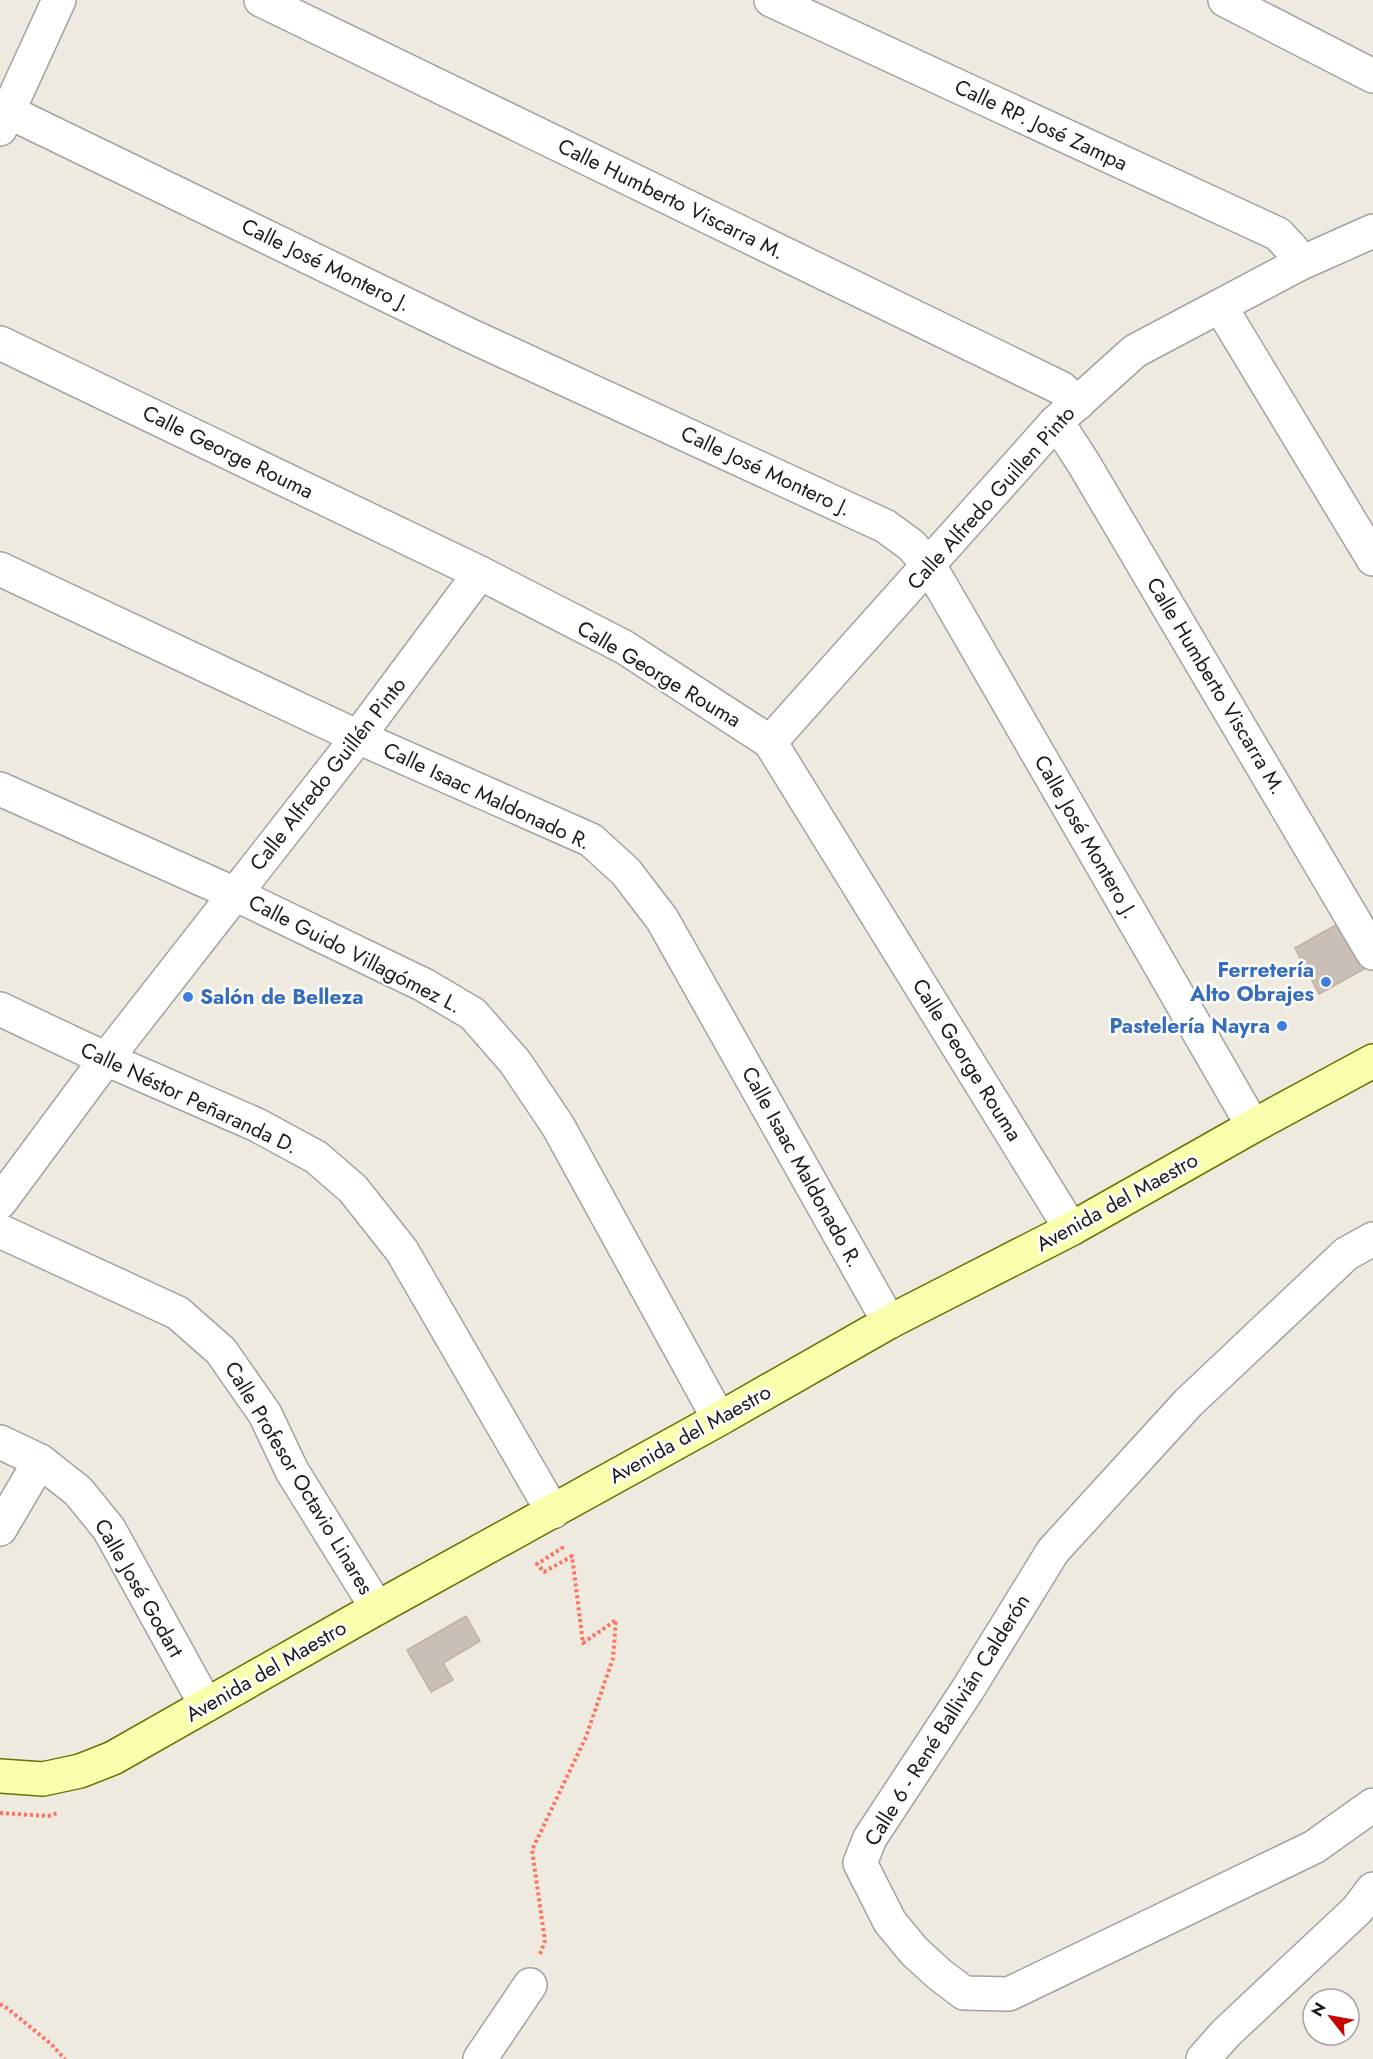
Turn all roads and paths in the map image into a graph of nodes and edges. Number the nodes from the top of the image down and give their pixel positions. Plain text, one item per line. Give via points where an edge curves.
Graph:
1 (58, 0) edge
2 (261, 0) edge
3 (771, 0) edge
4 (1225, 0) edge
5 (1373, 76) edge
6 (5, 121) edge
7 (1373, 231) edge
8 (1299, 264) junction
9 (1220, 306) junction
10 (0, 342) edge
11 (1066, 413) junction
12 (1373, 559) edge
13 (929, 565) junction
14 (0, 569) edge
15 (480, 573) junction
16 (358, 737) junction
17 (770, 742) junction
18 (0, 789) edge
19 (235, 894) junction
20 (1373, 953) edge
21 (0, 1009) edge
22 (106, 1059) junction
23 (1373, 1061) edge
24 (1253, 1126) junction
25 (0, 1202) edge
26 (1071, 1229) junction
27 (0, 1231) edge
28 (1373, 1239) edge
29 (889, 1322) junction
30 (719, 1419) junction
31 (0, 1442) edge
32 (40, 1461) junction
33 (553, 1512) junction
34 (0, 1529) edge
35 (551, 1547) dead end
36 (377, 1608) junction
37 (206, 1706) junction
38 (0, 1776) edge
39 (1373, 1805) edge
40 (1372, 1892) edge
41 (530, 1985) joint
42 (0, 2004) edge
43 (64, 2059) edge
44 (480, 2059) edge
45 (1203, 2059) edge

1 - 6 street
2 - 11 street, Calle Humberto Viscarra M. via 1061,388
3 - 8 street, Calle RP. José Zampa via 1278,234
4 - 5 street
6 - 13 street, Calle José Montero J. via 885,526 911,545
7 - 8 street, Calle Alfredo Guillen Pinto
8 - 9 street, Calle Alfredo Guillen Pinto
9 - 11 street, Calle Alfredo Guillen Pinto via 1136,351
9 - 12 street
10 - 15 street, Calle George Rouma
11 - 13 street, Calle Alfredo Guillen Pinto
11 - 20 street, Calle Humberto Viscarra M. via 1066,436
13 - 17 street, Calle Alfredo Guillen Pinto
13 - 24 street, Calle José Montero J.
14 - 16 street, Calle Isaac Maldonado R.
15 - 16 street, Calle Alfredo Guillén Pinto
15 - 17 street, Calle George Rouma via 624,647
16 - 19 street, Calle Alfredo Guillén Pinto
16 - 29 street, Calle Isaac Maldonado R. via 591,840 626,872 662,919
17 - 26 street, Calle George Rouma
18 - 19 street, Calle Guido Villagómez L.
19 - 22 street, Calle Alfredo Guillén Pinto
19 - 30 street, Calle Guido Villagómez L. via 424,985 473,1014 515,1062 558,1126
21 - 22 street, Calle Néstor Peñaranda D.
22 - 25 street, Calle Alfredo Guillén Pinto
22 - 33 street, Calle Néstor Peñaranda D. via 257,1125 316,1157 353,1189 402,1251
23 - 24 main road, Avenida del Maestro
24 - 26 main road, Avenida del Maestro
26 - 29 main road, Avenida del Maestro
27 - 36 street, Calle Profesor Octavio Linares via 178,1312 221,1351 265,1414 292,1471
28 - 39 street, Calle 6 - René Ballivián Calderón via 1346,1254 1188,1403 1053,1551 870,1838 860,1863 890,1922 939,1974 964,1993 1010,1994 1314,1847
29 - 30 main road, Avenida del Maestro
30 - 33 main road, Avenida del Maestro
31 - 32 street, Calle José Godart
32 - 34 street
32 - 37 street, Calle José Godart via 78,1491 109,1529
33 - 36 main road, Avenida del Maestro
35 - 41 path via 561,1543 562,1548 537,1564 543,1572 572,1556 583,1643 616,1620 613,1658 586,1737 532,1850 545,1941
36 - 37 main road, Avenida del Maestro
37 - 38 main road, Avenida del Maestro via 113,1758 80,1771 44,1779
40 - 45 street
41 - 44 street
42 - 43 path

